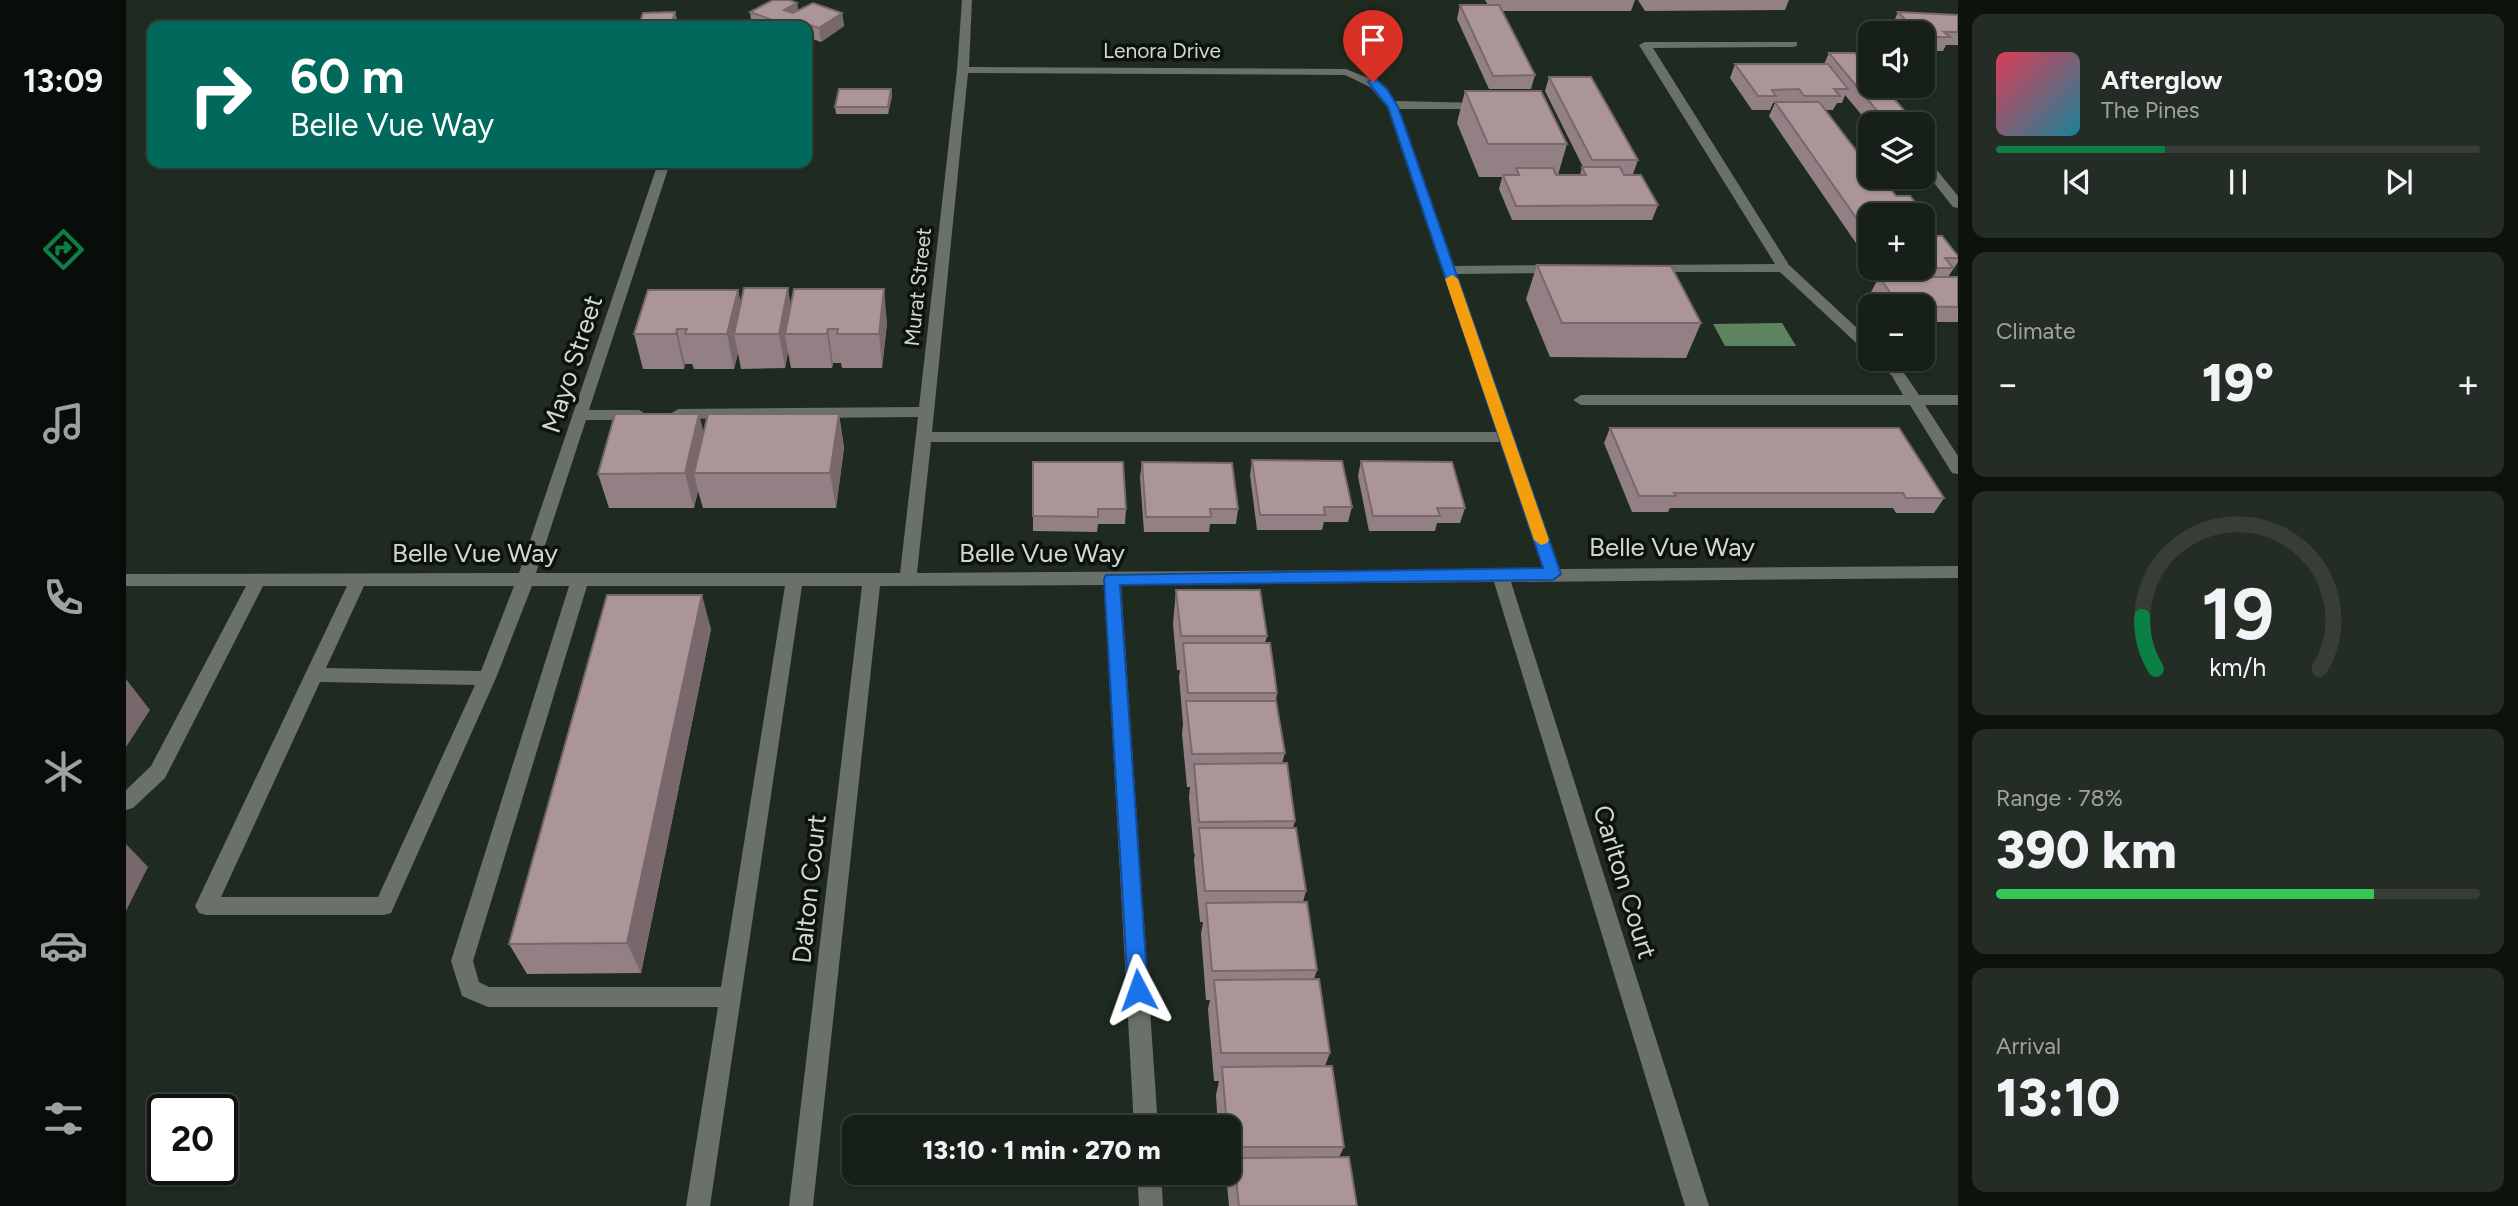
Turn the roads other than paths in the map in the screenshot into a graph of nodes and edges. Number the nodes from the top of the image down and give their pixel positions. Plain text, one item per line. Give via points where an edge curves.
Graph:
1 (967, 0) edge
2 (1793, 44) dead end
3 (963, 70) junction
4 (1392, 105) junction
5 (1480, 105) edge
6 (662, 168) edge
7 (1935, 176) edge
8 (1958, 204) edge
9 (1784, 268) junction
10 (1574, 269) edge
11 (1630, 269) edge
12 (1449, 270) junction
13 (1858, 337) edge
14 (1894, 371) edge
15 (1581, 400) dead end
16 (1958, 400) edge
17 (1916, 401) junction
18 (926, 412) junction
19 (581, 415) junction
20 (923, 437) junction
21 (1506, 437) junction
22 (1958, 469) edge
23 (1958, 572) edge
24 (1500, 574) junction
25 (1553, 574) junction
26 (795, 578) junction
27 (872, 578) junction
28 (908, 578) junction
29 (258, 579) junction
30 (359, 579) junction
31 (580, 579) junction
32 (1112, 579) junction
33 (126, 580) edge
34 (525, 580) junction
35 (314, 675) junction
36 (487, 678) junction
37 (126, 802) edge
38 (731, 997) junction
39 (1145, 1115) edge
40 (1150, 1185) edge
41 (698, 1206) edge
42 (801, 1206) edge
43 (1151, 1206) edge
44 (1697, 1206) edge

1 - 3 street, Murat Street
2 - 9 street via 1645,45
3 - 4 street, Lenora Drive via 1346,72 1383,91
3 - 18 street, Murat Street
4 - 5 street
4 - 12 street
6 - 19 street, Mayo Street
7 - 8 street
9 - 11 street
9 - 13 street
10 - 12 street
12 - 21 street
14 - 17 street
15 - 17 street
16 - 17 street
17 - 22 street
18 - 19 street
18 - 20 street, Murat Street
19 - 34 street, Mayo Street
20 - 21 street
20 - 28 street, Murat Street
21 - 25 street
23 - 25 street, Belle Vue Way
24 - 25 street, Belle Vue Way
24 - 32 street, Belle Vue Way
24 - 44 street, Carlton Court
26 - 27 street, Belle Vue Way
26 - 31 street, Belle Vue Way
26 - 38 street
27 - 28 street, Belle Vue Way
27 - 42 street, Dalton Court
28 - 32 street, Belle Vue Way
29 - 30 street, Belle Vue Way
29 - 33 street, Belle Vue Way
29 - 37 street via 158,772
30 - 34 street, Belle Vue Way
30 - 35 street
31 - 34 street, Belle Vue Way
31 - 38 street via 462,961 470,989 488,997
32 - 39 street
34 - 36 street, Mayo Street
35 - 36 street
35 - 36 street, Mayo Street via 206,906 384,906
38 - 41 street
40 - 43 street

